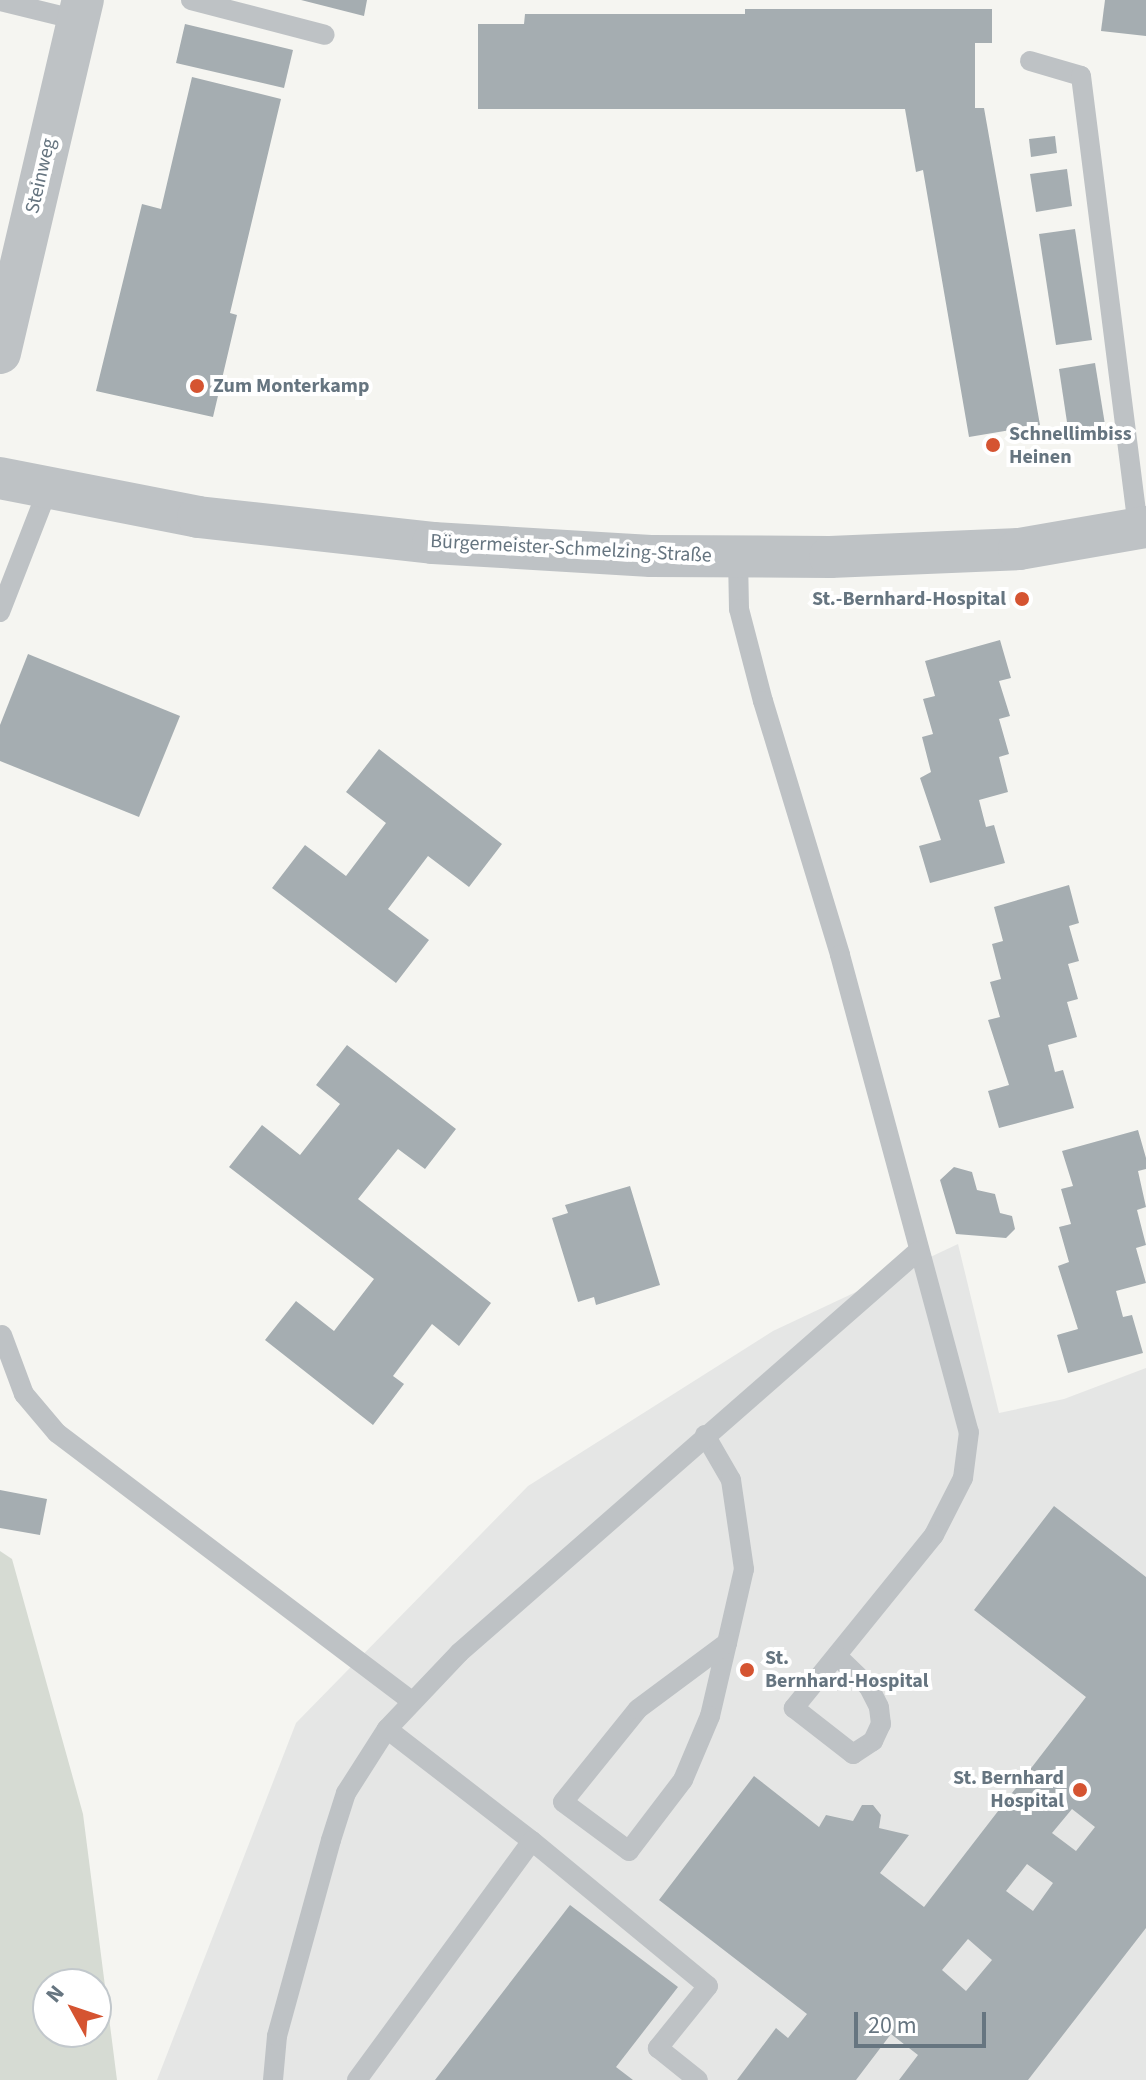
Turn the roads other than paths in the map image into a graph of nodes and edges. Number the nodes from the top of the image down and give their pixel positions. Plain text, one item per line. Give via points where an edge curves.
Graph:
1 (191, 0) edge
2 (0, 1) edge
3 (80, 10) edge
4 (325, 35) dead end
5 (1030, 61) dead end
6 (0, 353) edge
7 (0, 478) edge
8 (48, 489) junction
9 (1142, 527) edge
10 (738, 557) junction
11 (0, 612) edge
12 (917, 1252) junction
13 (2, 1335) dead end
14 (705, 1435) junction
15 (727, 1643) junction
16 (837, 1656) junction
17 (411, 1701) junction
18 (387, 1729) junction
19 (532, 1841) junction
20 (273, 2080) edge
21 (357, 2080) edge
22 (698, 2080) edge

1 - 4 lane
2 - 3 lane
3 - 6 street, Steinweg
5 - 9 lane via 1081,76
7 - 8 street, Bürgermeister-Schmelzing-Straße
8 - 10 street, Bürgermeister-Schmelzing-Straße via 198,517 433,543
8 - 11 lane
9 - 10 street, Bürgermeister-Schmelzing-Straße via 1019,549
10 - 12 lane via 739,609 840,955
12 - 14 lane
12 - 16 lane via 960,1391 969,1455 934,1535
13 - 17 lane via 24,1394 57,1433
14 - 15 lane via 731,1480 741,1525 744,1569
14 - 17 lane
15 - 15 lane via 710,1716 683,1780 629,1851 563,1802 638,1709
16 - 16 lane via 794,1708 853,1754 873,1741 881,1724 879,1707 869,1687
17 - 18 lane
18 - 19 lane
18 - 20 lane via 346,1793 277,2036
19 - 21 lane
19 - 22 lane via 708,1986 658,2048

